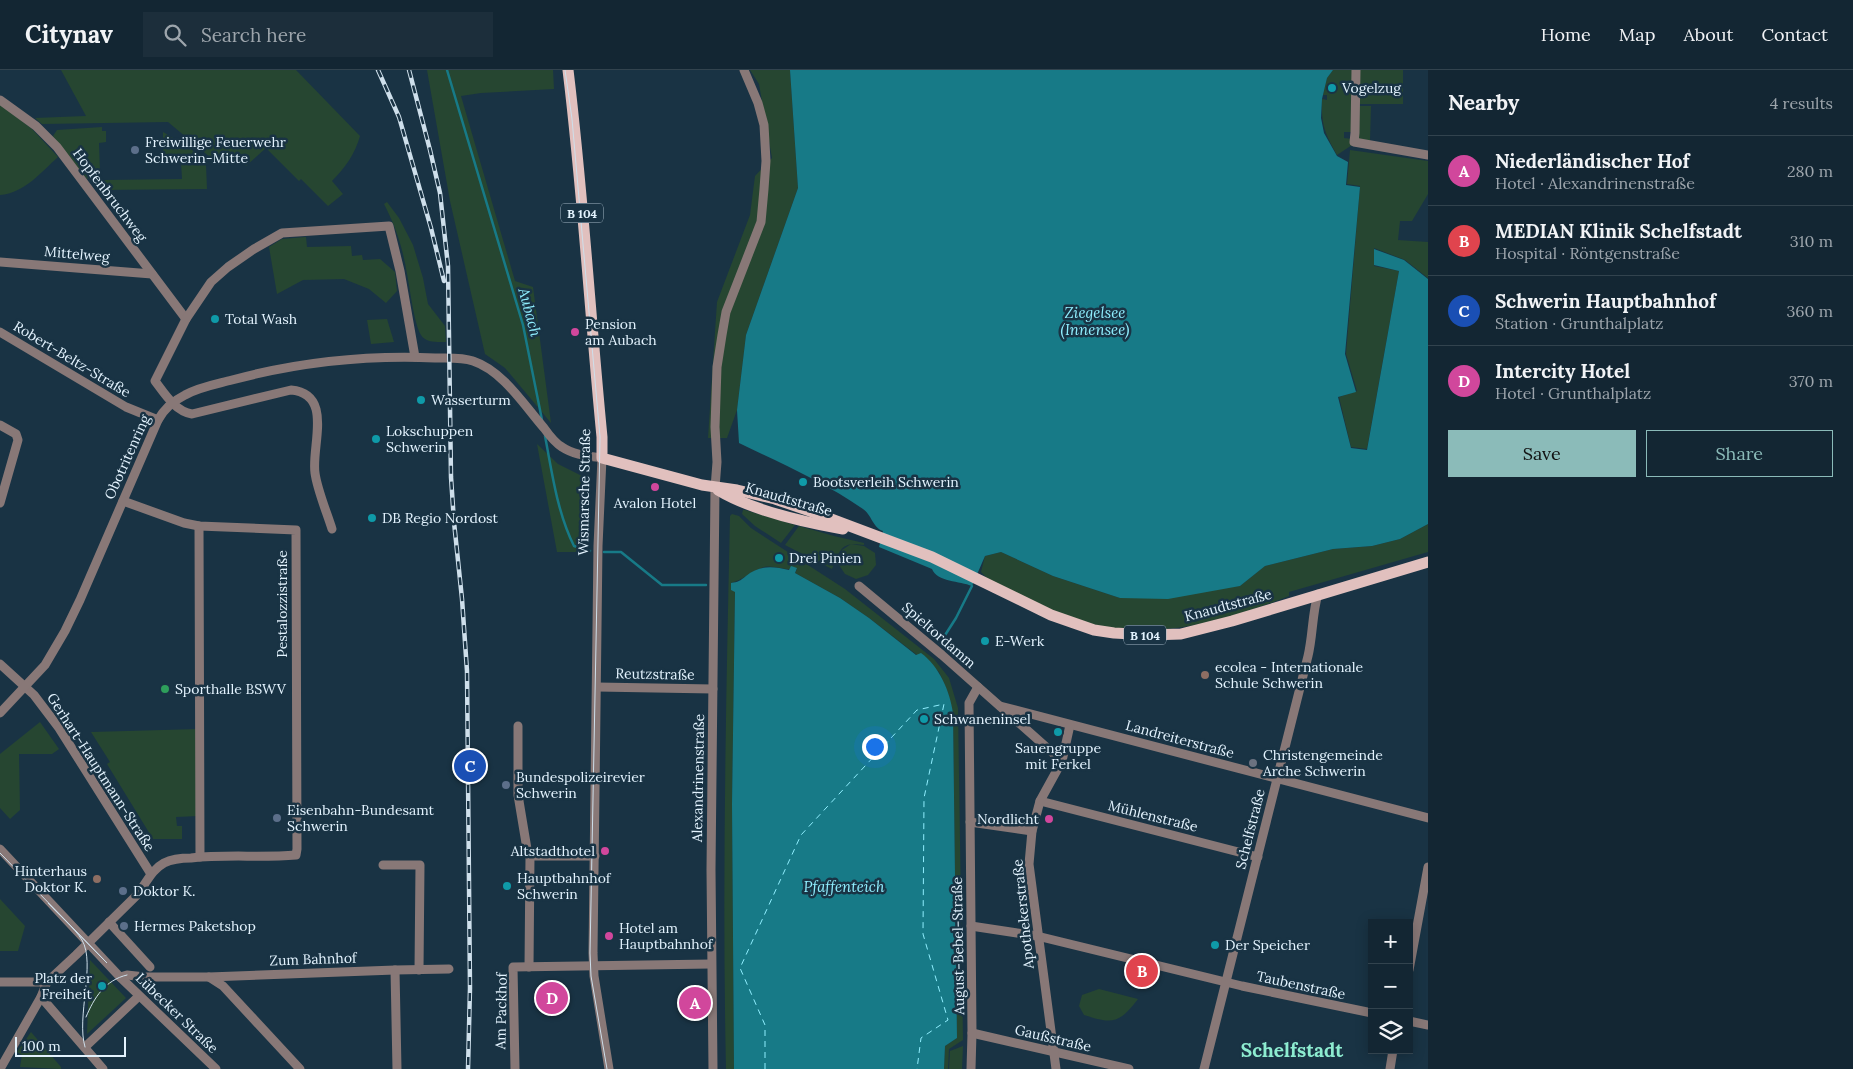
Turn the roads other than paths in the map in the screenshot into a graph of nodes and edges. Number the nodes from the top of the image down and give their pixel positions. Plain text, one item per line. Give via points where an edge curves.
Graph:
1 (568, 70) edge
2 (744, 70) edge
3 (1356, 70) edge
4 (0, 100) edge
5 (1428, 155) edge
6 (0, 262) edge
7 (152, 274) junction
8 (186, 319) junction
9 (0, 332) edge
10 (416, 357) junction
11 (173, 403) junction
12 (158, 420) junction
13 (0, 425) edge
14 (602, 458) junction
15 (715, 488) junction
16 (123, 501) junction
17 (0, 503) edge
18 (199, 526) junction
19 (332, 529) dead end
20 (1428, 562) edge
21 (859, 586) dead end
22 (1318, 594) junction
23 (0, 664) edge
24 (26, 687) junction
25 (597, 687) junction
26 (978, 687) junction
27 (713, 689) junction
28 (1000, 706) junction
29 (0, 713) edge
30 (1070, 725) junction
31 (518, 726) dead end
32 (1062, 762) junction
33 (1277, 778) junction
34 (1040, 801) junction
35 (1428, 818) edge
36 (970, 822) junction
37 (1032, 832) junction
38 (0, 849) edge
39 (530, 856) junction
40 (595, 856) junction
41 (200, 857) junction
42 (1258, 857) junction
43 (382, 865) dead end
44 (1428, 867) edge
45 (151, 874) junction
46 (109, 922) junction
47 (971, 926) junction
48 (1037, 936) junction
49 (87, 943) junction
50 (711, 964) junction
51 (1410, 964) edge
52 (593, 966) junction
53 (150, 967) dead end
54 (530, 967) junction
55 (449, 969) dead end
56 (395, 970) junction
57 (419, 970) junction
58 (120, 977) junction
59 (209, 977) junction
60 (0, 982) edge
61 (47, 982) junction
62 (1225, 982) junction
63 (139, 996) junction
64 (41, 997) junction
65 (1368, 1012) edge
66 (1413, 1022) edge
67 (1428, 1025) edge
68 (972, 1033) junction
69 (85, 1047) junction
70 (1054, 1053) junction
71 (1393, 1054) edge
72 (0, 1069) edge
73 (104, 1069) edge
74 (216, 1069) edge
75 (300, 1069) edge
76 (397, 1069) edge
77 (515, 1069) edge
78 (609, 1069) edge
79 (713, 1069) edge
80 (971, 1069) edge
81 (1056, 1069) edge
82 (1129, 1069) edge
83 (1204, 1069) edge
84 (1390, 1069) edge

1 - 14 main road, Wismarsche Straße / B 104
2 - 15 street, Alexandrinenstraße via 764,125 766,161 761,222 726,312 717,367
3 - 5 street via 1355,133 1358,143
4 - 7 street, Hopfenbruchweg via 36,126 57,147
6 - 7 street, Mittelweg
7 - 8 street, Hopfenbruchweg
8 - 10 street via 211,282 254,249 282,233 389,226
8 - 11 street via 155,380
9 - 12 street, Robert-Beltz-Straße via 126,407
10 - 11 street, Obotritenring via 313,363 253,374 186,394
10 - 14 street, Obotritenring via 472,360 491,369 561,447
11 - 12 street, Obotritenring
11 - 19 street via 183,412 192,414 291,390 306,394 317,414 315,472
12 - 16 street, Obotritenring
13 - 17 street via 16,434 18,440
14 - 15 main road, B 104
14 - 25 street, Wismarsche Straße
15 - 22 main road, Knaudtstraße / B 104 via 775,499 932,557 1039,610 1107,632 1182,634
15 - 27 street, Alexandrinenstraße
16 - 18 street, Pestalozzistraße
16 - 24 street, Obotritenring via 65,631 45,665
18 - 41 street
18 - 41 street, Pestalozzistraße via 296,530 297,849 296,855
20 - 22 main road, Knaudtstraße / B 104
21 - 26 street, Spieltordamm
22 - 33 street, Schelfstraße via 1312,638
23 - 24 street, Gerhart-Hauptmann-Straße
24 - 29 street, Obotritenring
24 - 45 street, Gerhart-Hauptmann-Straße via 59,728
25 - 27 street, Reutzstraße
25 - 40 street, Wismarsche Straße
26 - 28 street, Spieltordamm
26 - 36 street, August-Bebel-Straße via 969,703
27 - 50 street, Alexandrinenstraße
28 - 30 street, Landreiterstraße
28 - 32 street, Spieltordamm
30 - 32 street, Apothekerstraße
30 - 33 street, Landreiterstraße
31 - 39 street via 518,795 526,849
32 - 34 street, Apothekerstraße
33 - 35 street, Landreiterstraße
33 - 42 street, Schelfstraße
34 - 37 street, Apothekerstraße
34 - 42 street, Mühlenstraße
36 - 37 street
36 - 47 street, August-Bebel-Straße
37 - 48 street, Apothekerstraße via 1029,864
38 - 49 street, Lübecker Straße
39 - 40 street
39 - 54 street
40 - 52 street, Wismarsche Straße
41 - 45 street via 164,863
42 - 62 street, Schelfstraße
43 - 57 street via 420,865
44 - 51 street
45 - 46 street via 142,890
46 - 49 street
46 - 53 street
47 - 48 street, Taubenstraße
47 - 68 street, August-Bebel-Straße
48 - 62 street, Taubenstraße
48 - 70 street, Apothekerstraße
49 - 58 street, Lübecker Straße
49 - 61 street
50 - 52 street
50 - 79 street, Alexandrinenstraße
52 - 54 street
52 - 78 street
54 - 77 street, Am Packhof via 513,967
55 - 57 street, Zum Bahnhof
56 - 57 street, Zum Bahnhof
56 - 59 street, Zum Bahnhof
56 - 76 street
58 - 59 street, Zum Bahnhof
58 - 63 street, Lübecker Straße
59 - 75 street via 223,986
60 - 61 street
61 - 64 street
62 - 65 street, Taubenstraße
62 - 83 street, Schelfstraße
63 - 69 street
63 - 74 street, Lübecker Straße
64 - 69 street
64 - 72 street
66 - 67 street
68 - 70 street, Gaußstraße
68 - 80 street, August-Bebel-Straße
69 - 73 street
70 - 81 street, Apothekerstraße
70 - 82 street, Gaußstraße
71 - 84 street

